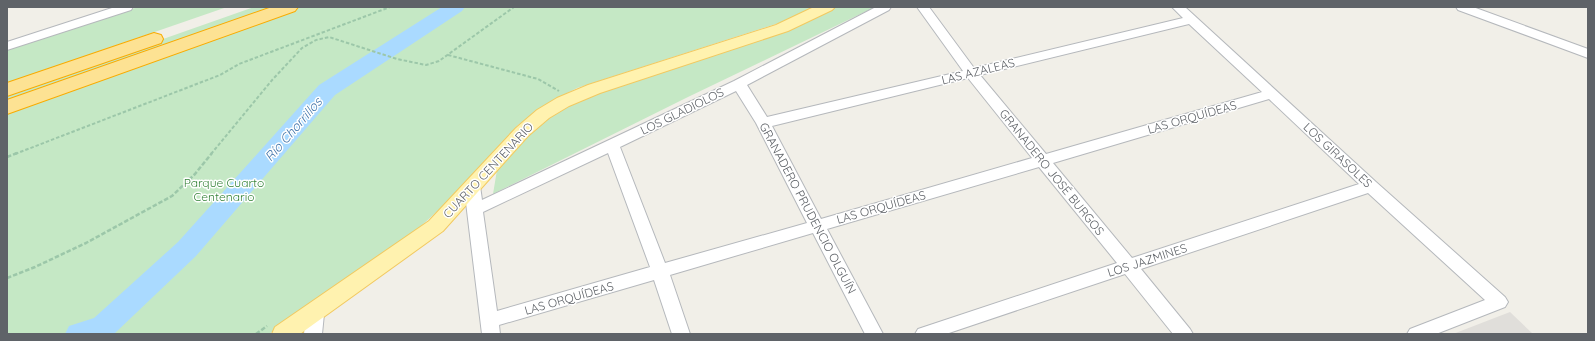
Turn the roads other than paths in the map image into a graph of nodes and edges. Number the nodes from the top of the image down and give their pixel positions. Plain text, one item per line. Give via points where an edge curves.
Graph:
1 (106, 7) edge
2 (127, 7) edge
3 (246, 7) edge
4 (289, 7) edge
5 (827, 7) edge
6 (885, 7) edge
7 (922, 7) edge
8 (1178, 7) edge
9 (1462, 7) edge
10 (1192, 20) junction
11 (51, 28) junction
12 (7, 39) edge
13 (7, 46) edge
14 (1588, 54) edge
15 (971, 73) junction
16 (739, 84) junction
17 (7, 90) edge
18 (1272, 94) junction
19 (7, 107) edge
20 (764, 123) junction
21 (612, 145) junction
22 (1043, 160) junction
23 (472, 186) junction
24 (1371, 186) junction
25 (476, 209) junction
26 (816, 226) junction
27 (1128, 267) junction
28 (660, 271) junction
29 (314, 314) junction
30 (490, 327) edge
31 (284, 334) edge
32 (314, 334) edge
33 (682, 334) edge
34 (874, 334) edge
35 (924, 334) edge
36 (1184, 334) edge
37 (1416, 334) edge

1 - 11 street
2 - 11 street
3 - 17 highway
4 - 19 highway
5 - 23 main road, CUARTO CENTENARIO via 782,28 594,89 563,102 543,114 522,132
6 - 16 street, LOS GLADIOLOS
7 - 15 street, GRANADERO JOSÉ BURGOS
8 - 10 street, LOS GIRASOLES
9 - 14 street
10 - 15 street, LAS AZALEAS
10 - 18 street, LOS GIRASOLES
11 - 12 street
11 - 13 street
15 - 20 street, LAS AZALEAS
15 - 22 street, GRANADERO JOSÉ BURGOS
16 - 20 street, GRANADERO PRUDENCIO OLGUÍN
16 - 21 street, LOS GLADIOLOS
18 - 22 street, LAS ORQUÍDEAS
18 - 24 street, LOS GIRASOLES
20 - 26 street, GRANADERO PRUDENCIO OLGUÍN
21 - 25 street, LOS GLADIOLOS
21 - 28 street
22 - 26 street, LAS ORQUÍDEAS
22 - 27 street, GRANADERO JOSÉ BURGOS
23 - 25 street
23 - 29 main road, CUARTO CENTENARIO via 436,226
24 - 27 street, LOS JAZMINES
24 - 37 street, LOS GIRASOLES via 1499,302
25 - 30 street
26 - 28 street, LAS ORQUÍDEAS
26 - 34 street, GRANADERO PRUDENCIO OLGUÍN
27 - 35 street, LOS JAZMINES
27 - 36 street, GRANADERO JOSÉ BURGOS
28 - 30 street, LAS ORQUÍDEAS
28 - 33 street
29 - 31 main road, CUARTO CENTENARIO
29 - 32 street

